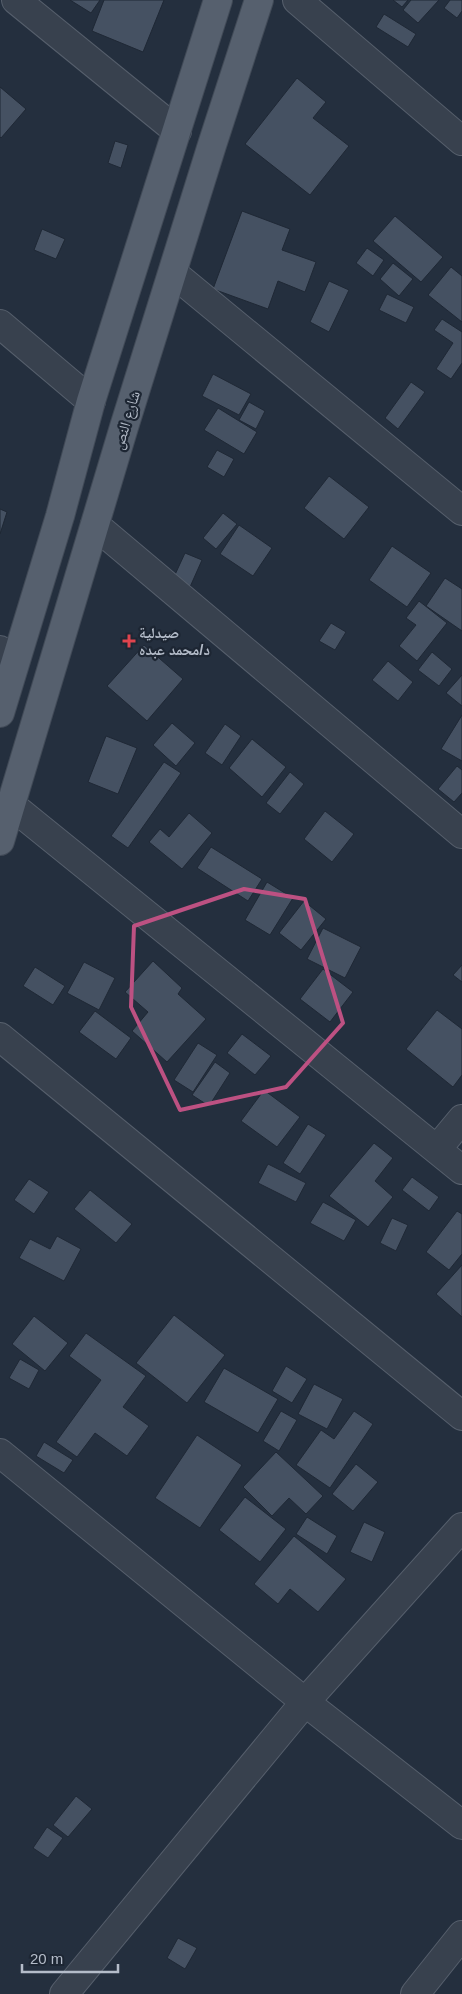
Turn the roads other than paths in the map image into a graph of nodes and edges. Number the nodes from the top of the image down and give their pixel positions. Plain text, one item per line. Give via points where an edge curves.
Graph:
1 (16, 0) edge
2 (218, 0) edge
3 (259, 0) edge
4 (297, 0) edge
5 (177, 131) junction
6 (462, 141) edge
7 (172, 272) junction
8 (0, 324) edge
9 (91, 400) junction
10 (462, 511) edge
11 (95, 525) junction
12 (8, 655) edge
13 (0, 713) edge
14 (11, 805) junction
15 (462, 834) edge
16 (0, 841) edge
17 (0, 1036) edge
18 (462, 1119) edge
19 (437, 1148) junction
20 (462, 1170) edge
21 (462, 1416) edge
22 (0, 1453) edge
23 (462, 1527) edge
24 (306, 1702) junction
25 (462, 1825) edge
26 (462, 1935) edge
27 (64, 1994) edge
28 (415, 1994) edge

1 - 5 street
2 - 5 main road
3 - 7 main road, شارع النص
4 - 6 street
5 - 9 main road
7 - 10 street
7 - 11 main road, شارع النص
8 - 9 street
9 - 12 main road via 60,516
11 - 14 main road, شارع النص
11 - 15 street
12 - 13 main road
14 - 16 main road, شارع النص
14 - 19 street
17 - 21 street
18 - 19 street
19 - 20 street
22 - 24 street
23 - 24 street
24 - 25 street
24 - 27 street
26 - 28 street

